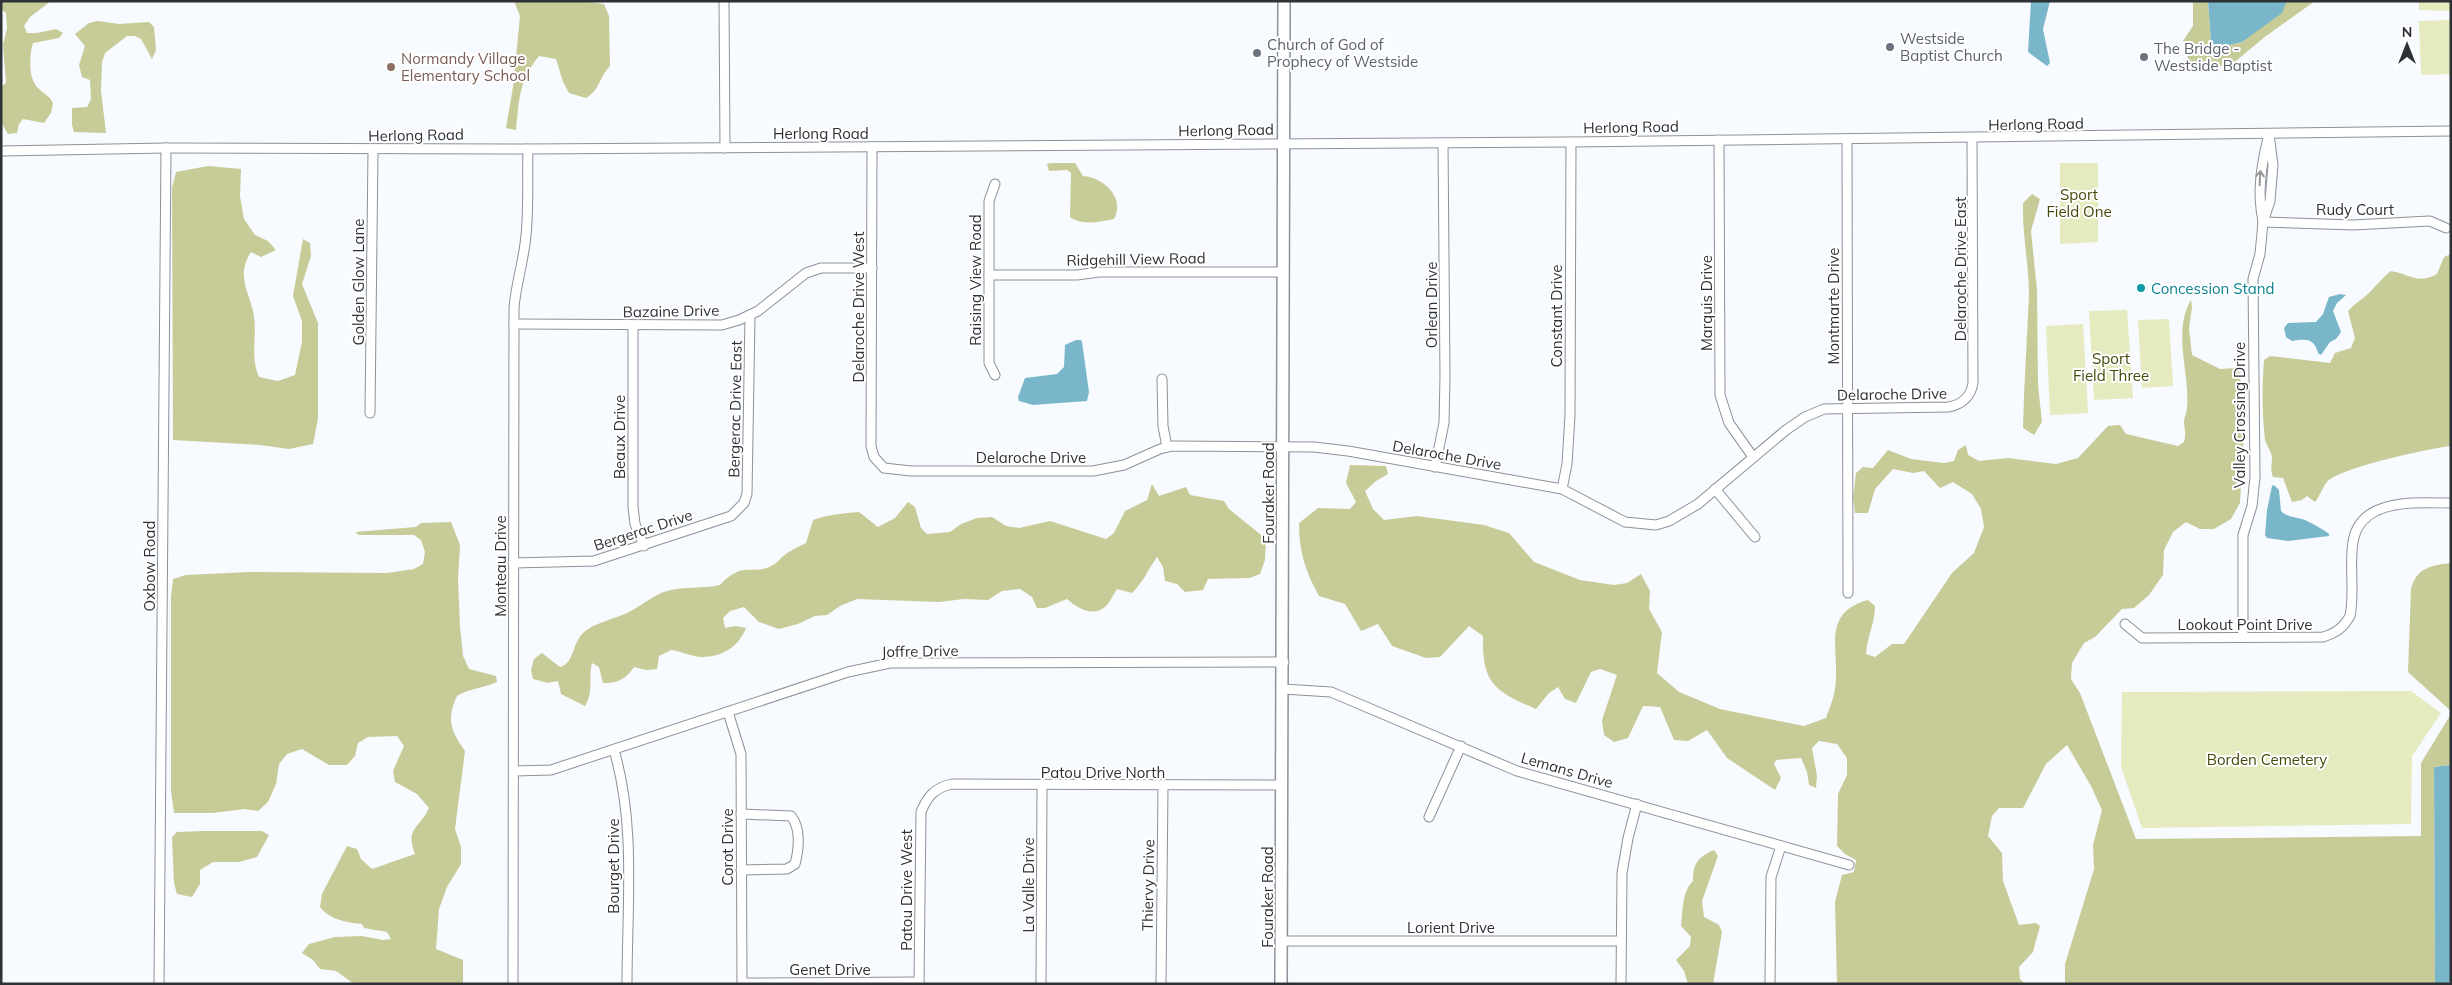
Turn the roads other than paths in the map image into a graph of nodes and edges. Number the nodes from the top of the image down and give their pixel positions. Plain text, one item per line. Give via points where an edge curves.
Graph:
1 (724, 1) edge
2 (1284, 1) edge
3 (2451, 131) edge
4 (2269, 134) junction
5 (1972, 138) junction
6 (1847, 139) junction
7 (1719, 140) junction
8 (1571, 142) junction
9 (1284, 143) junction
10 (1443, 143) junction
11 (872, 147) junction
12 (166, 148) junction
13 (725, 148) junction
14 (528, 149) junction
15 (373, 150) junction
16 (1, 151) edge
17 (995, 184) dead end
18 (2264, 222) junction
19 (2446, 228) dead end
20 (872, 268) junction
21 (1284, 272) junction
22 (989, 275) junction
23 (750, 315) junction
24 (514, 324) junction
25 (633, 326) junction
26 (995, 375) dead end
27 (1162, 380) dead end
28 (1967, 398) joint
29 (1846, 409) junction
30 (370, 413) dead end
31 (1167, 447) junction
32 (1283, 447) junction
33 (1753, 457) junction
34 (879, 465) joint
35 (1435, 467) junction
36 (1715, 489) junction
37 (1562, 490) junction
38 (744, 503) joint
39 (2451, 503) edge
40 (1755, 536) dead end
41 (644, 546) junction
42 (513, 563) junction
43 (1848, 593) dead end
44 (2125, 624) dead end
45 (2243, 637) junction
46 (1284, 662) junction
47 (1283, 689) junction
48 (728, 712) junction
49 (1461, 746) junction
50 (614, 750) junction
51 (514, 771) junction
52 (1282, 785) junction
53 (1042, 786) junction
54 (1163, 786) junction
55 (928, 797) joint
56 (1637, 804) junction
57 (741, 814) junction
58 (1429, 817) dead end
59 (1781, 846) junction
60 (1850, 865) dead end
61 (741, 870) junction
62 (1281, 941) junction
63 (1621, 941) junction
64 (919, 983) edge
65 (159, 984) edge
66 (512, 984) edge
67 (627, 984) edge
68 (742, 984) edge
69 (1041, 984) edge
70 (1161, 984) edge
71 (1282, 984) edge
72 (1620, 984) edge
73 (1770, 984) edge

1 - 13 street
2 - 9 main road, Fouraker Road
3 - 4 street, Herlong Road
4 - 5 street, Herlong Road
4 - 18 street, Valley Crossing Drive via 2261,166 2259,202
5 - 6 street, Herlong Road
5 - 28 street, Delaroche Drive East via 1974,383
6 - 7 street, Herlong Road
6 - 29 street, Montmarte Drive
7 - 8 street, Herlong Road
7 - 33 street, Marquis Drive via 1720,395 1729,423
8 - 10 street, Herlong Road
8 - 37 street, Constant Drive via 1570,415
9 - 10 street, Herlong Road
9 - 11 street, Herlong Road
9 - 21 main road, Fouraker Road
10 - 35 street, Orlean Drive via 1445,386 1444,423
11 - 13 street, Herlong Road
11 - 20 street, Delaroche Drive West
12 - 15 street, Herlong Road
12 - 16 street, Herlong Road
12 - 65 street, Oxbow Road
13 - 14 street, Herlong Road
14 - 15 street, Herlong Road
14 - 24 street, Monteau Drive via 527,233 516,283
15 - 30 street, Golden Glow Lane
17 - 22 street, Raising View Road via 989,201
18 - 19 street, Rudy Court via 2353,225 2430,221
18 - 45 street, Valley Crossing Drive via 2253,279 2255,477 2252,506 2243,535
20 - 23 street, Bazaine Drive via 821,268 806,273
20 - 34 street, Delaroche Drive West via 871,446
21 - 22 street, Ridgehill View Road
21 - 32 main road, Fouraker Road
22 - 26 street, Raising View Road via 989,362
23 - 25 street, Bazaine Drive via 714,326
23 - 38 street, Bergerac Drive East via 747,494
24 - 25 street, Bazaine Drive
24 - 42 street, Monteau Drive
25 - 41 street, Beaux Drive via 633,507
27 - 31 street via 1162,426
28 - 29 street, Delaroche Drive via 1948,407
29 - 33 street, Delaroche Drive via 1824,409 1806,417
29 - 43 street, Montmarte Drive
31 - 32 street, Delaroche Drive
31 - 34 street, Delaroche Drive via 1124,465 1093,471 912,471
32 - 35 street, Delaroche Drive via 1314,447
32 - 46 main road, Fouraker Road
33 - 36 street, Delaroche Drive
35 - 37 street, Delaroche Drive
36 - 37 street, Delaroche Drive via 1698,504 1669,521 1645,525 1624,522
36 - 40 street
38 - 41 street, Bergerac Drive via 731,516
39 - 45 street, Lookout Point Drive via 2392,505 2377,510 2361,524 2353,543 2350,616 2334,634 2323,637
41 - 42 street, Bergerac Drive via 594,561
42 - 51 street, Monteau Drive
44 - 45 street, Lookout Point Drive via 2142,638
46 - 47 main road, Fouraker Road
46 - 48 street, Joffre Drive via 890,663 848,672
47 - 49 street, Lemans Drive via 1331,692
47 - 52 main road, Fouraker Road
48 - 50 street, Joffre Drive
48 - 57 street, Corot Drive via 740,754
49 - 56 street, Lemans Drive via 1517,771
49 - 58 street
50 - 51 street, Joffre Drive via 551,770
50 - 67 street, Bourget Drive via 623,779 627,816
51 - 66 street, Monteau Drive
52 - 54 street, Patou Drive North
52 - 62 main road, Fouraker Road
53 - 54 street, Patou Drive North
53 - 55 street, Patou Drive North via 952,784
53 - 69 street, La Valle Drive
54 - 70 street, Thiervy Drive
55 - 64 street, Patou Drive West via 921,812
56 - 59 street, Lemans Drive
56 - 63 street via 1622,873
57 - 61 street, Corot Drive
57 - 61 street via 791,816 797,823 798,854 795,864 787,868
59 - 60 street, Lemans Drive
59 - 73 street via 1771,877
61 - 68 street, Corot Drive
62 - 63 street, Lorient Drive
62 - 71 main road, Fouraker Road
63 - 72 street
64 - 68 street, Genet Drive

